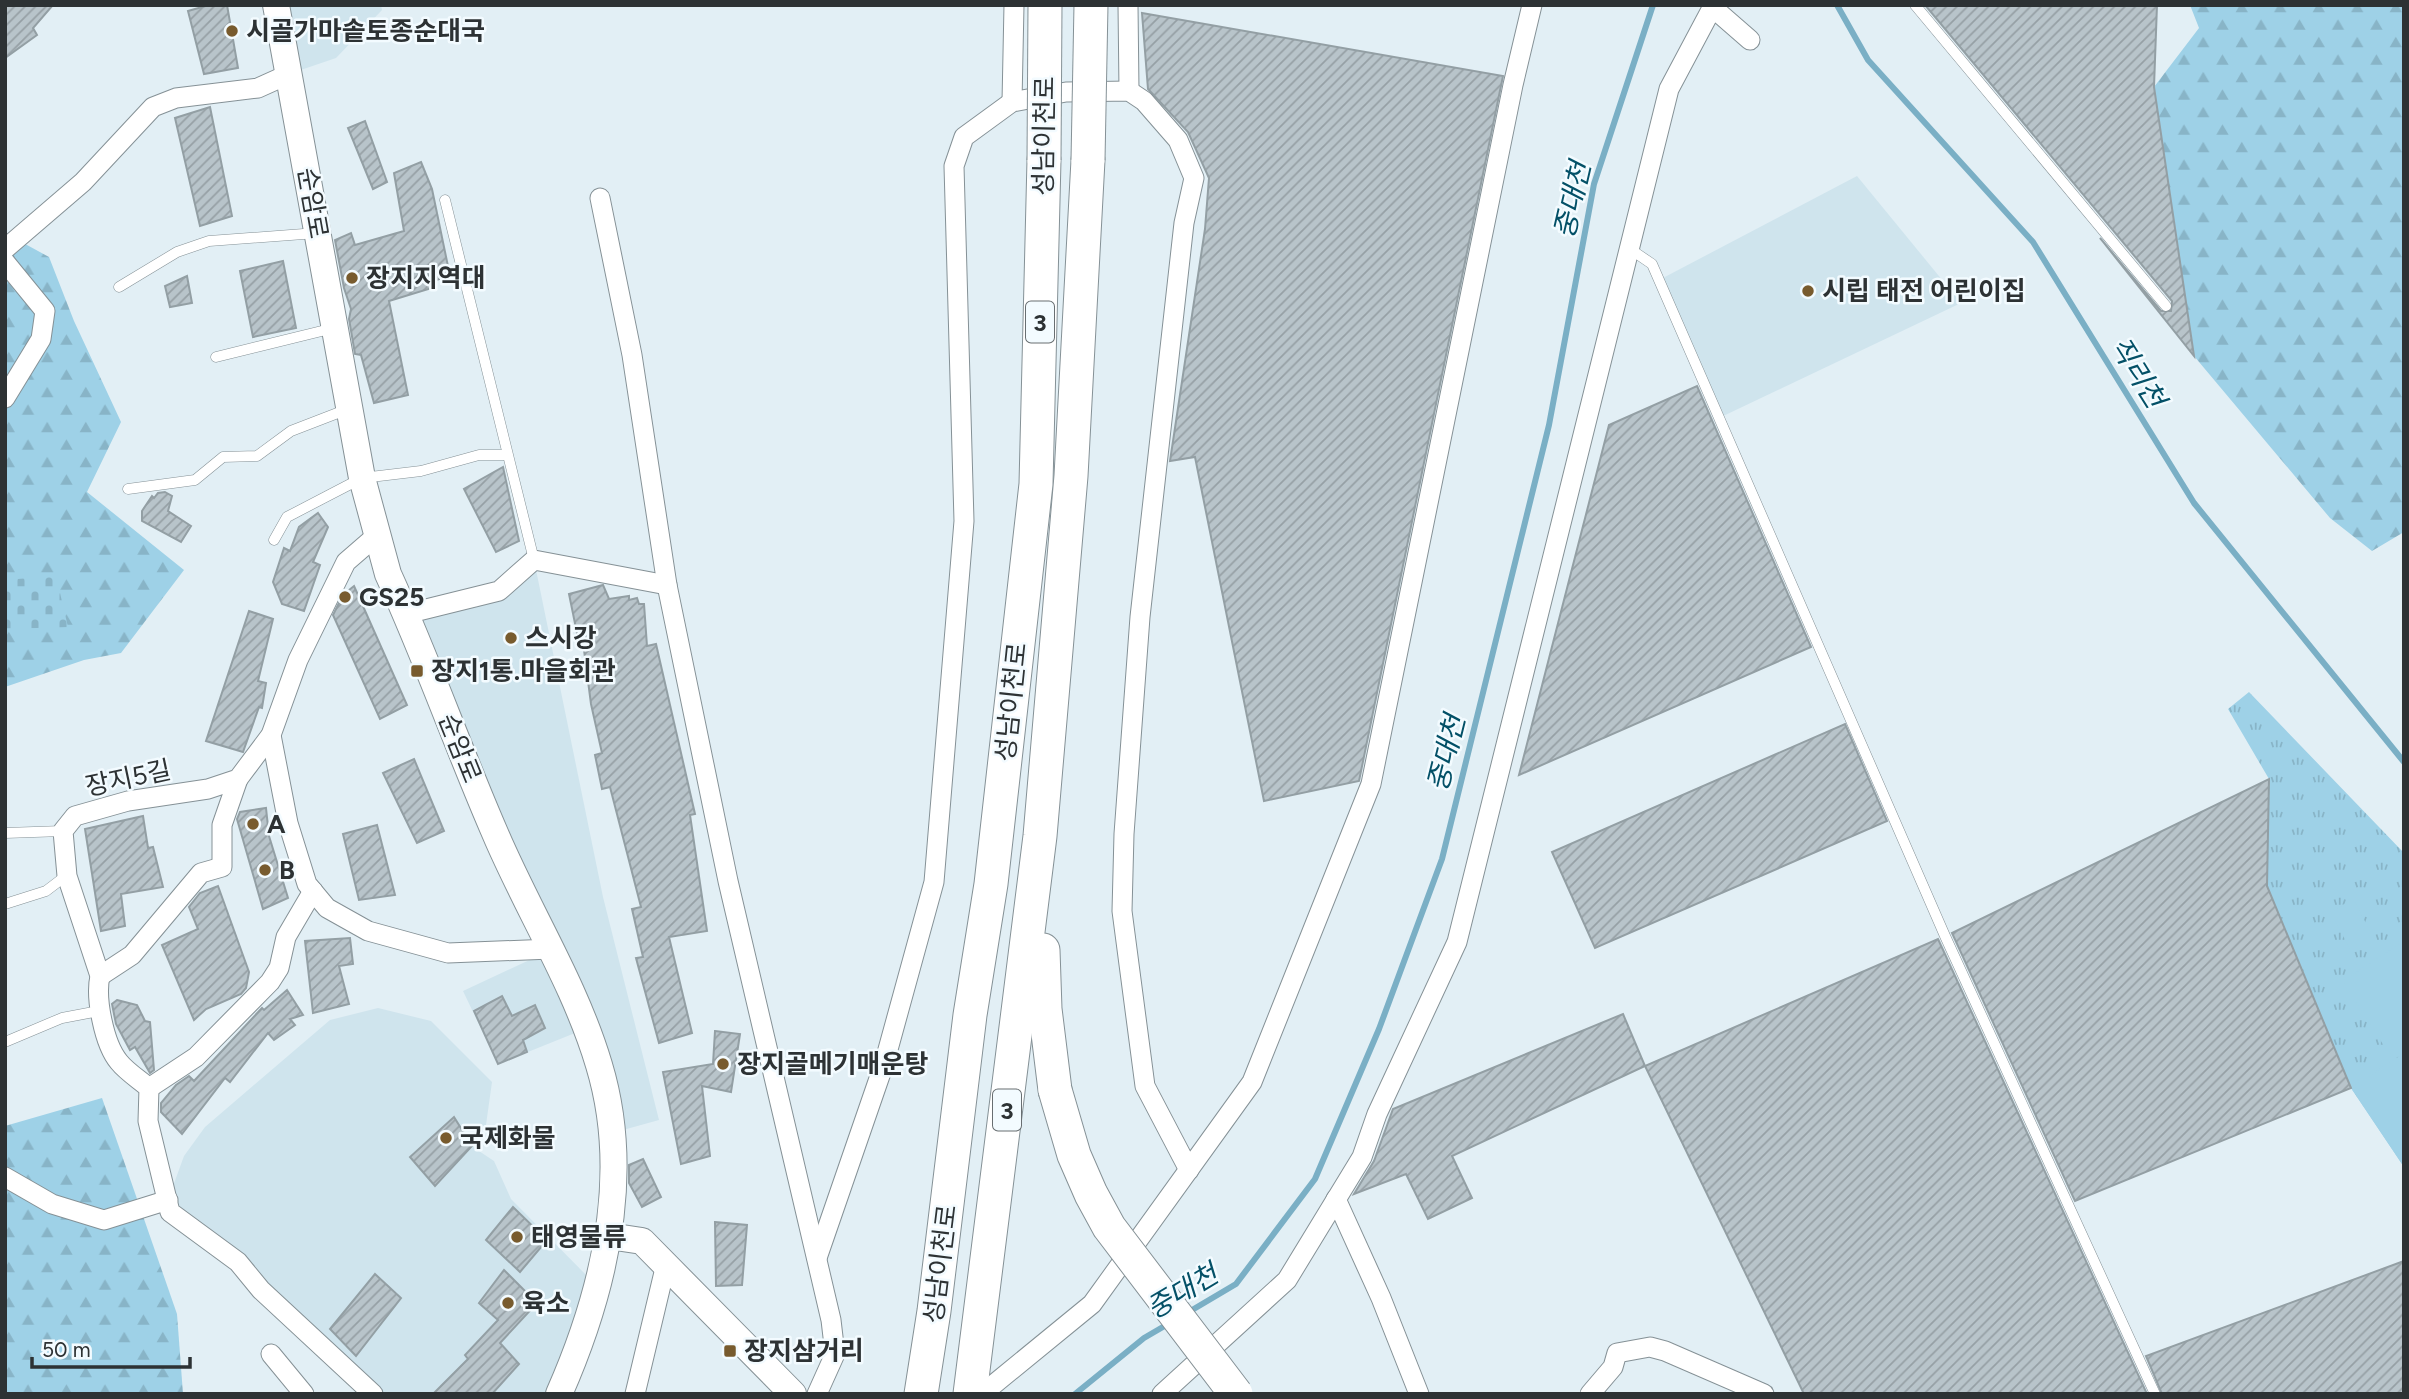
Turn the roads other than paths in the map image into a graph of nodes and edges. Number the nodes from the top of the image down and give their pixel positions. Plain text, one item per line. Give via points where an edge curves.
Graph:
1 (276, 5) edge
2 (1014, 5) edge
3 (1045, 5) edge
4 (1091, 5) edge
5 (1128, 5) edge
6 (1532, 5) edge
7 (1915, 5) edge
8 (1750, 40) dead end
9 (289, 74) junction
10 (1129, 91) junction
11 (1012, 102) junction
12 (600, 198) dead end
13 (445, 200) dead end
14 (319, 233) junction
15 (5, 249) edge
16 (1630, 249) junction
17 (5, 262) edge
18 (119, 287) dead end
19 (2166, 306) dead end
20 (334, 328) junction
21 (216, 357) dead end
22 (5, 398) edge
23 (349, 409) junction
24 (507, 455) junction
25 (362, 478) junction
26 (128, 489) dead end
27 (376, 536) junction
28 (274, 540) dead end
29 (534, 560) junction
30 (667, 585) junction
31 (407, 614) junction
32 (271, 735) junction
33 (238, 779) junction
34 (62, 831) junction
35 (5, 833) edge
36 (1040, 836) junction
37 (67, 876) junction
38 (313, 891) junction
39 (5, 904) edge
40 (551, 949) junction
41 (100, 976) junction
42 (99, 1012) junction
43 (5, 1042) edge
44 (149, 1088) junction
45 (1189, 1170) junction
46 (5, 1177) edge
47 (1336, 1199) junction
48 (168, 1200) junction
49 (610, 1236) junction
50 (817, 1258) junction
51 (666, 1264) junction
52 (271, 1354) dead end
53 (786, 1392) edge
54 (304, 1394) edge
55 (373, 1394) edge
56 (559, 1394) edge
57 (635, 1394) edge
58 (817, 1394) edge
59 (921, 1394) edge
60 (970, 1394) edge
61 (982, 1394) edge
62 (1162, 1394) edge
63 (1236, 1394) edge
64 (1419, 1394) edge
65 (1590, 1394) edge
66 (1764, 1394) edge
67 (2155, 1394) edge

1 - 9 street, 순암로
2 - 11 street
3 - 59 highway, 성남이천로 / 3, bridge via 1036,484 991,884
4 - 36 highway, 성남이천로 / 3, bridge via 1088,160 1071,476
5 - 10 street
6 - 45 street via 1371,784 1252,1082
7 - 19 lane
8 - 16 street via 1711,10 1669,89
9 - 14 street, 순암로
9 - 15 street via 258,88 176,98 153,107 83,182
10 - 11 street via 1066,92
10 - 45 street via 1144,101 1178,140 1194,178 1184,223 1140,617 1122,911 1145,1086
11 - 50 street via 964,136 954,166 964,521 934,882 884,1064
12 - 30 street via 632,355
13 - 24 lane
14 - 18 lane via 209,241 177,252
14 - 20 street, 순암로
16 - 47 street via 1457,943 1377,1114 1362,1157
16 - 67 lane via 1652,264 1940,924
17 - 22 street via 45,311 41,339
20 - 21 lane
20 - 23 street, 순암로
23 - 25 street, 순암로
23 - 26 lane via 291,431 257,456 223,457 195,480
24 - 25 lane
24 - 29 lane
25 - 27 street, 순암로
25 - 28 lane via 287,517
27 - 31 street, 순암로
27 - 32 street via 346,562 298,660
29 - 30 street
29 - 31 street via 499,591
30 - 50 street via 728,881
31 - 40 street, 순암로 via 496,835
32 - 33 street
32 - 38 street via 288,823
33 - 34 street, 장지5길 via 75,816
33 - 41 street via 222,825 222,867 201,873 132,955
34 - 35 lane
34 - 37 street, 장지5길
36 - 60 highway, 성남이천로 / 3
36 - 63 highway, bridge via 1045,1009 1055,1090 1074,1155 1110,1227
37 - 39 lane via 46,891
37 - 41 street, 장지5길
38 - 40 street via 327,908 368,931 448,953
38 - 44 street via 286,937 279,968 270,982 196,1057
40 - 49 street, 순암로 via 594,1051 608,1098 614,1176
41 - 42 street, 장지5길
42 - 43 lane via 62,1018
42 - 44 street, 장지5길 via 118,1061
44 - 48 street via 148,1121
45 - 61 street via 1092,1304
46 - 48 street via 51,1204 104,1220
47 - 62 street via 1287,1280
47 - 64 street
48 - 55 street via 170,1212 238,1262 261,1290
49 - 51 street via 642,1241
49 - 56 street, 순암로
50 - 58 street via 835,1354
51 - 53 street
51 - 57 street
52 - 54 street
65 - 66 street via 1613,1367 1617,1353 1650,1347

